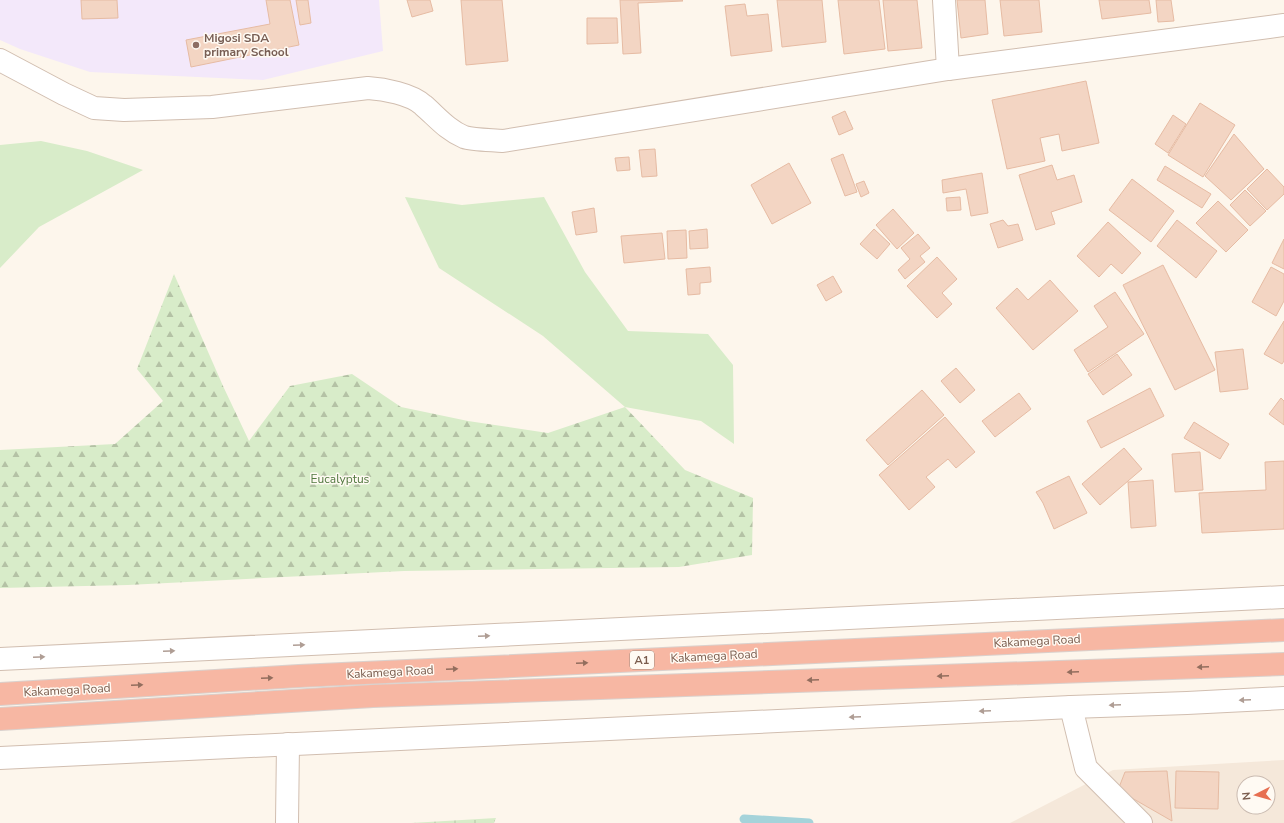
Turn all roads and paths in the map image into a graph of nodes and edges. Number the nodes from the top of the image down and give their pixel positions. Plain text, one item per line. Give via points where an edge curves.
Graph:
1 (944, 0) edge
2 (1284, 25) edge
3 (0, 60) edge
4 (948, 69) junction
5 (1284, 598) edge
6 (1284, 630) edge
7 (0, 659) edge
8 (1284, 664) edge
9 (0, 694) edge
10 (1284, 698) edge
11 (1071, 707) junction
12 (0, 719) edge
13 (288, 744) junction
14 (0, 758) edge
15 (287, 823) edge
16 (1141, 823) edge

1 - 4 street
2 - 4 street
3 - 4 street via 94,108 124,110 212,107 381,88 422,104 443,125 464,137 503,141
7 -> 5 street
9 -> 6 highway, Kakamega Road / A1 via 307,676
8 -> 12 highway, Kakamega Road / A1 via 373,696
10 -> 11 street
11 -> 13 street
11 - 16 street via 1086,768
13 - 14 street
13 - 15 street

